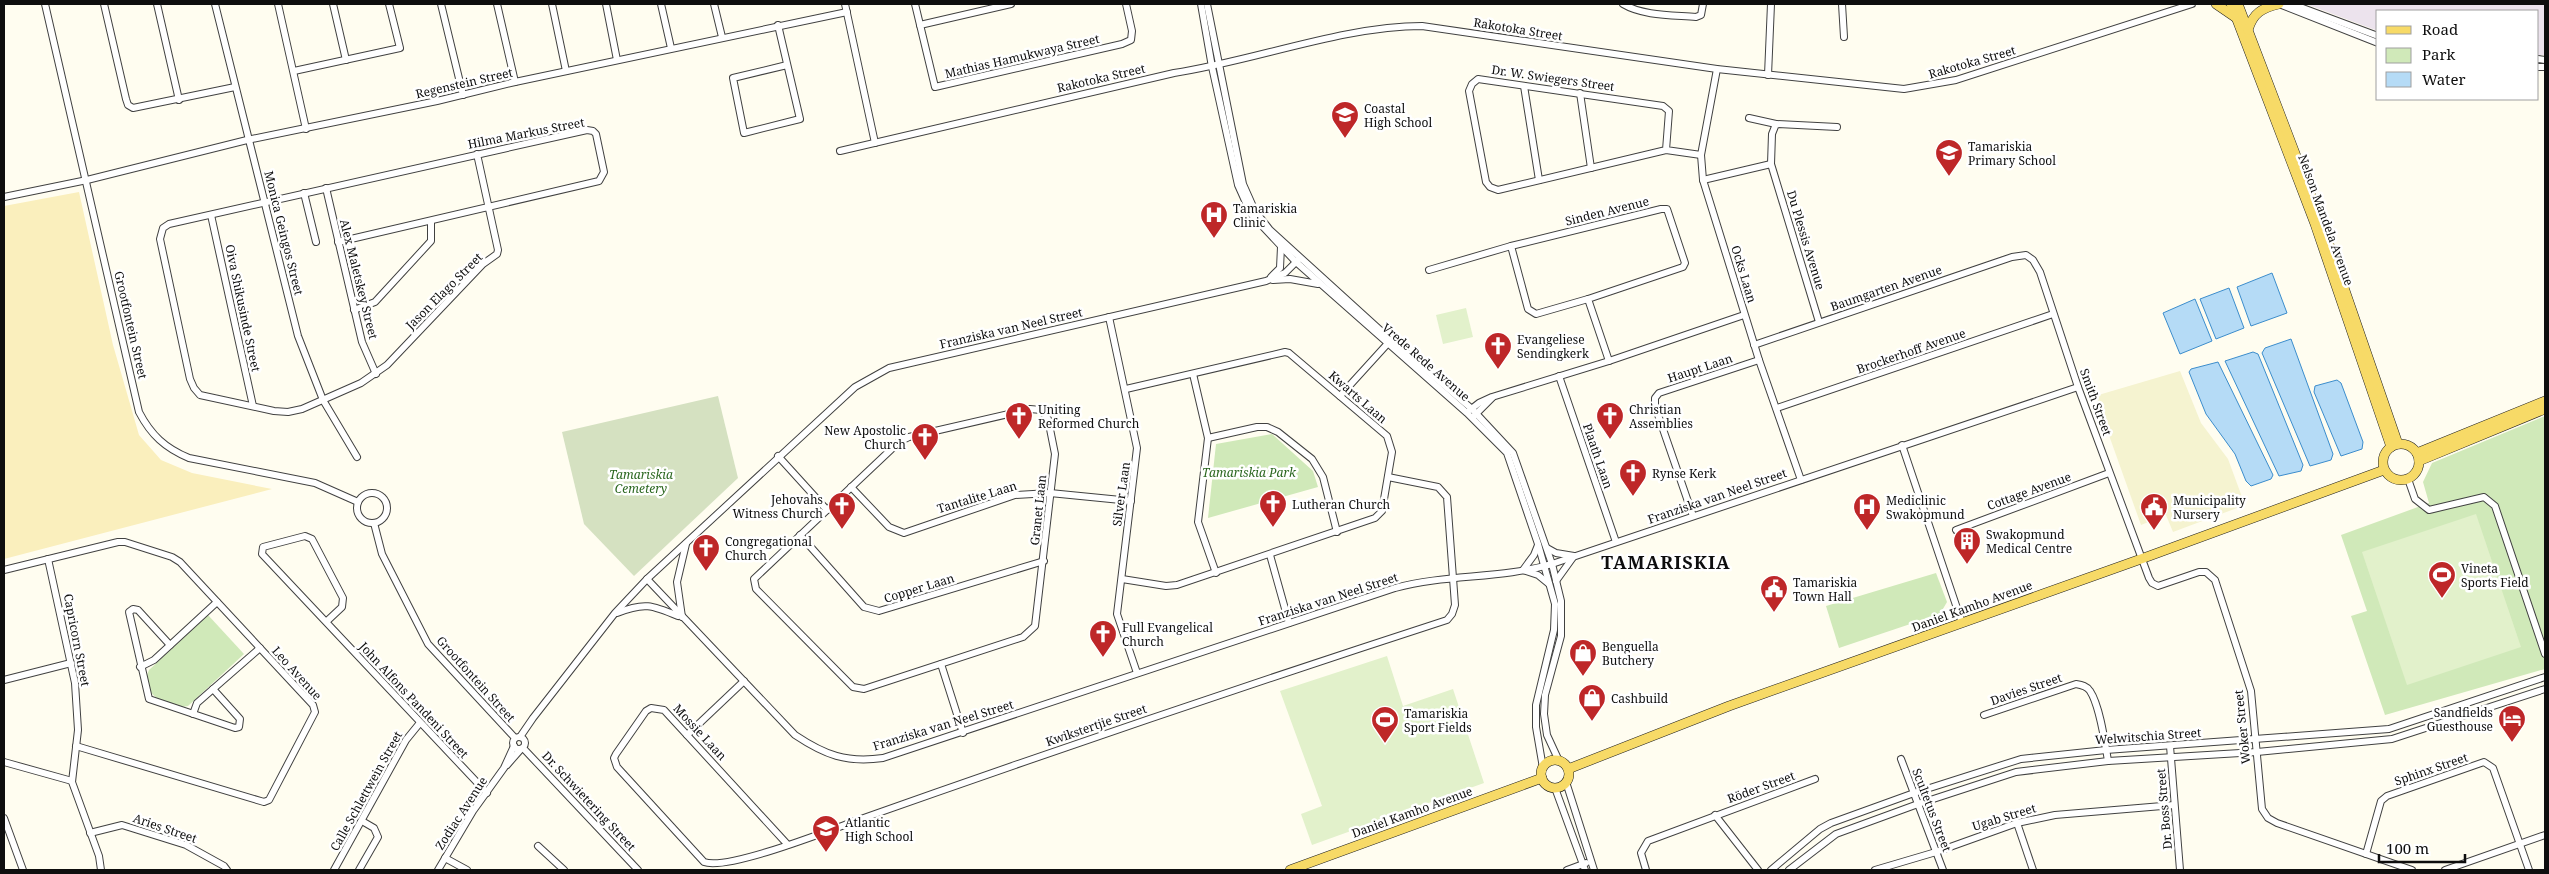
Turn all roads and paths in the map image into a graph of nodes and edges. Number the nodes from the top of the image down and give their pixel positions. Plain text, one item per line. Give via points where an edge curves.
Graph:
1 (45, 4) edge
2 (104, 4) edge
3 (156, 4) edge
4 (215, 4) edge
5 (278, 4) edge
6 (333, 4) edge
7 (388, 4) edge
8 (441, 4) edge
9 (497, 4) edge
10 (552, 4) edge
11 (606, 4) edge
12 (661, 4) edge
13 (714, 4) edge
14 (845, 4) edge
15 (915, 4) edge
16 (1011, 4) edge
17 (1126, 4) edge
18 (1202, 4) edge
19 (1207, 4) edge
20 (1623, 4) edge
21 (1703, 4) edge
22 (1771, 4) edge
23 (1842, 4) edge
24 (2191, 4) edge
25 (2197, 4) edge
26 (2216, 4) edge
27 (2231, 4) edge
28 (2238, 4) edge
29 (2279, 4) edge
30 (2292, 4) edge
31 (847, 12) junction
32 (2237, 19) junction
33 (778, 25) junction
34 (920, 25) junction
35 (2248, 30) junction
36 (2376, 35) edge
37 (722, 37) junction
38 (1844, 37) dead end
39 (2376, 41) edge
40 (671, 48) junction
41 (346, 60) junction
42 (617, 60) junction
43 (787, 65) junction
44 (1216, 67) junction
45 (1717, 69) junction
46 (294, 71) junction
47 (566, 71) junction
48 (1768, 75) junction
49 (515, 82) junction
50 (1524, 86) junction
51 (235, 87) junction
52 (1580, 94) junction
53 (463, 95) junction
54 (179, 100) junction
55 (1749, 118) dead end
56 (1776, 124) junction
57 (1838, 127) dead end
58 (306, 128) junction
59 (247, 140) junction
60 (875, 143) junction
61 (1666, 150) junction
62 (840, 151) dead end
63 (477, 154) junction
64 (1701, 155) junction
65 (1771, 164) junction
66 (1591, 168) junction
67 (87, 180) junction
68 (1539, 180) junction
69 (1703, 180) junction
70 (326, 188) junction
71 (304, 193) junction
72 (4, 197) edge
73 (266, 202) junction
74 (489, 207) junction
75 (211, 215) junction
76 (431, 221) junction
77 (316, 242) dead end
78 (338, 242) junction
79 (1512, 246) junction
80 (1281, 247) junction
81 (2026, 255) joint
82 (1298, 261) junction
83 (1429, 270) dead end
84 (1266, 280) junction
85 (1322, 285) junction
86 (1588, 299) junction
87 (354, 310) junction
88 (2053, 314) junction
89 (1744, 315) junction
90 (1108, 317) junction
91 (1819, 322) junction
92 (1389, 342) junction
93 (1754, 345) junction
94 (1759, 360) junction
95 (1609, 361) junction
96 (376, 374) junction
97 (1193, 374) junction
98 (1559, 376) junction
99 (2078, 388) junction
100 (1126, 389) junction
101 (1340, 396) junction
102 (1492, 397) junction
103 (323, 400) junction
104 (2545, 401) edge
105 (1488, 403) junction
106 (252, 406) junction
107 (1777, 408) junction
108 (2545, 409) edge
109 (1472, 413) junction
110 (1488, 425) junction
111 (1208, 438) junction
112 (1902, 445) junction
113 (2394, 445) junction
114 (778, 456) junction
115 (357, 457) dead end
116 (2418, 457) junction
117 (2384, 470) junction
118 (2109, 473) junction
119 (1388, 477) junction
120 (1801, 480) junction
121 (2408, 480) junction
122 (851, 487) junction
123 (1050, 493) junction
124 (1131, 501) junction
125 (358, 502) junction
126 (826, 510) junction
127 (1693, 516) junction
128 (374, 523) junction
129 (1956, 530) dead end
130 (1337, 532) junction
131 (800, 535) junction
132 (686, 542) junction
133 (1616, 542) junction
134 (1538, 544) junction
135 (1546, 547) junction
136 (1270, 556) junction
137 (1574, 556) junction
138 (48, 559) junction
139 (2141, 560) junction
140 (1044, 561) junction
141 (1552, 564) junction
142 (1545, 566) junction
143 (4, 570) edge
144 (1523, 570) junction
145 (1216, 573) junction
146 (1454, 578) junction
147 (647, 579) junction
148 (1122, 579) junction
149 (1553, 583) junction
150 (217, 602) junction
151 (615, 613) junction
152 (682, 617) junction
153 (326, 622) junction
154 (1289, 623) junction
155 (1962, 623) junction
156 (170, 645) junction
157 (260, 648) junction
158 (2545, 654) edge
159 (72, 663) junction
160 (941, 664) junction
161 (140, 667) junction
162 (1137, 673) junction
163 (2545, 677) edge
164 (4, 680) edge
165 (744, 681) junction
166 (213, 689) junction
167 (2545, 690) edge
168 (194, 714) junction
169 (1984, 716) dead end
170 (419, 724) junction
171 (963, 733) junction
172 (687, 735) junction
173 (517, 737) junction
174 (2256, 740) junction
175 (76, 746) junction
176 (2170, 746) junction
177 (519, 747) junction
178 (2106, 750) junction
179 (2257, 752) junction
180 (2171, 757) junction
181 (1901, 759) dead end
182 (1559, 761) junction
183 (2108, 761) junction
184 (4, 762) edge
185 (1543, 768) junction
186 (1568, 769) junction
187 (1542, 778) junction
188 (1815, 779) dead end
189 (72, 781) junction
190 (1566, 782) junction
191 (1555, 788) junction
192 (486, 793) junction
193 (1914, 793) junction
194 (1918, 804) junction
195 (2174, 805) junction
196 (1715, 816) junction
197 (4, 818) edge
198 (362, 821) junction
199 (2017, 823) junction
200 (90, 834) junction
201 (7, 835) edge
202 (2545, 835) edge
203 (788, 844) junction
204 (2520, 844) junction
205 (538, 846) dead end
206 (1936, 852) junction
207 (2366, 854) junction
208 (445, 858) junction
209 (1590, 862) junction
210 (711, 865) joint
211 (1584, 867) edge
212 (23, 870) edge
213 (102, 870) edge
214 (227, 870) edge
215 (334, 870) edge
216 (359, 870) edge
217 (438, 870) edge
218 (467, 870) edge
219 (564, 870) edge
220 (638, 870) edge
221 (1290, 870) edge
222 (1567, 870) edge
223 (1594, 870) edge
224 (1646, 870) edge
225 (1758, 870) edge
226 (1772, 870) edge
227 (1789, 870) edge
228 (1875, 870) edge
229 (1943, 870) edge
230 (2033, 870) edge
231 (2180, 870) edge
232 (2412, 870) edge
233 (2445, 870) edge
234 (2529, 870) edge

1 - 67 street, Grootfontein Street
2 - 54 street via 128,105 138,109
3 - 54 street
4 - 51 street, Monica Geingos Street
5 - 46 street
6 - 41 street
7 - 41 street via 400,48
8 - 53 street
9 - 49 street
10 - 47 street
11 - 42 street
12 - 40 street
13 - 37 street
14 - 31 street
15 - 34 street, Mathias Hamukwaya Street
16 - 34 street
17 - 34 street, Mathias Hamukwaya Street via 1132,31 1131,40 1122,44 935,87
18 - 44 street, Vrede Rede Avenue
19 - 44 street, Vrede Rede Avenue
20 - 21 street via 1658,13 1696,17 1701,15
22 - 48 street
23 - 38 street
24 - 25 street, Rakotoka Street
24 - 48 street, Rakotoka Street via 1928,87 1879,88
26 - 32 main road
27 - 32 main road, Nelson Mandela Avenue
28 - 35 main road, Nelson Mandela Avenue
29 - 35 main road via 2259,11
29 - 39 street
30 - 36 street
31 - 33 street, Regenstein Street
31 - 60 street
32 - 113 main road, Nelson Mandela Avenue
33 - 37 street, Regenstein Street
33 - 43 street
35 - 113 main road, Nelson Mandela Avenue via 2322,224
37 - 40 street, Regenstein Street
40 - 42 street, Regenstein Street
41 - 46 street
42 - 47 street, Regenstein Street
43 - 43 street via 800,119 744,133 733,78
44 - 45 street, Rakotoka Street via 1372,30 1422,26
44 - 60 street, Rakotoka Street via 1165,75
44 - 80 street, Vrede Rede Avenue via 1238,185 1251,214
44 - 82 street, Vrede Rede Avenue via 1243,184 1255,211
45 - 48 street, Rakotoka Street
45 - 64 street, Ocks Laan
46 - 58 street
47 - 49 street, Regenstein Street
49 - 53 street, Regenstein Street
50 - 52 street, Dr. W. Swiegers Street
50 - 68 street
50 - 68 street, Dr. W. Swiegers Street via 1478,79 1469,91 1486,182 1490,188 1498,190
51 - 54 street
51 - 59 street, Monica Geingos Street
52 - 61 street, Dr. W. Swiegers Street via 1667,108
52 - 66 street
53 - 58 street, Regenstein Street
55 - 56 street
56 - 57 street
56 - 65 street, Du Plessis Avenue via 1772,134
58 - 59 street, Regenstein Street
59 - 67 street, Regenstein Street
59 - 73 street, Monica Geingos Street
60 - 62 street, Rakotoka Street
61 - 64 street, Dr. W. Swiegers Street
61 - 66 street, Dr. W. Swiegers Street
63 - 70 street, Hilma Markus Street
63 - 74 street, Jason Elago Street
63 - 74 street, Hilma Markus Street via 587,130 596,134 604,172 599,182
64 - 69 street, Ocks Laan
65 - 69 street
65 - 91 street, Du Plessis Avenue
66 - 68 street, Dr. W. Swiegers Street
67 - 72 street, Regenstein Street
67 - 125 street, Grootfontein Street via 139,412 147,428 172,451 189,458 315,483
69 - 89 street, Ocks Laan
70 - 71 street, Hilma Markus Street
70 - 78 street, Alex Maletskey Street
71 - 73 street, Hilma Markus Street
71 - 77 street
73 - 75 street, Hilma Markus Street
73 - 103 street, Monica Geingos Street via 298,336
74 - 76 street, Hilma Markus Street
74 - 96 street, Jason Elago Street via 497,254 483,264
75 - 106 street, Oiva Shikusinde Street
75 - 106 street, Hilma Markus Street via 170,224 160,233 190,379 200,395
76 - 78 street, Hilma Markus Street
76 - 87 street via 431,241 375,302
78 - 87 street, Alex Maletskey Street
79 - 83 street, Sinden Avenue
79 - 86 street, Sinden Avenue via 1528,309 1532,313
79 - 86 street, Sinden Avenue via 1667,209 1685,263 1683,267
80 - 82 street, Vrede Rede Avenue
80 - 84 street via 1280,268
81 - 88 street, Smith Street via 2040,272
81 - 91 street, Baumgarten Avenue
82 - 84 street, Franziska van Neel Street via 1285,274
82 - 85 street, Vrede Rede Avenue
82 - 92 street, Vrede Rede Avenue
84 - 85 street via 1290,279
84 - 90 street, Franziska van Neel Street
85 - 92 street, Vrede Rede Avenue
86 - 95 street
87 - 96 street, Alex Maletskey Street
88 - 99 street, Smith Street
88 - 107 street, Brockerhoff Avenue
89 - 93 street, Ocks Laan
89 - 95 street
90 - 100 street, Silver Laan
90 - 114 street, Franziska van Neel Street via 889,368 855,387
91 - 93 street, Baumgarten Avenue
92 - 101 street
92 - 109 street, Vrede Rede Avenue
93 - 94 street, Ocks Laan
94 - 107 street, Ocks Laan
94 - 127 street, Haupt Laan via 1660,393 1655,398
95 - 98 street
96 - 103 street, Jason Elago Street
97 - 100 street, Kwarts Laan
97 - 101 street, Kwarts Laan via 1284,352
97 - 111 street
98 - 102 street
98 - 133 street, Plaath Laan
99 - 112 street, Franziska van Neel Street
99 - 118 street, Smith Street
100 - 124 street, Silver Laan via 1137,448
101 - 119 street, Kwarts Laan via 1387,436 1392,452
102 - 105 street
102 - 109 street
103 - 106 street, Jason Elago Street via 302,410 288,412
103 - 115 street, Monica Geingos Street
104 - 116 main road
105 - 109 street
105 - 110 street
107 - 120 street, Ocks Laan
108 - 116 main road
109 - 110 street, Vrede Rede Avenue
109 - 134 street, Vrede Rede Avenue via 1507,453
110 - 135 street, Vrede Rede Avenue via 1513,453
111 - 130 street via 1257,427 1278,432 1312,459 1323,477
111 - 145 street via 1198,514
112 - 120 street, Franziska van Neel Street
112 - 155 street
113 - 116 main road via 2409,446
113 - 117 main road via 2383,457
114 - 126 street
114 - 132 street, Franziska van Neel Street
116 - 121 main road via 2417,471
117 - 121 main road via 2395,479
117 - 139 main road, Daniel Kamho Avenue
118 - 129 street, Cottage Avenue
118 - 139 street, Smith Street
119 - 130 street, Kwarts Laan via 1379,515
119 - 146 street, Kwikstertjie Street via 1443,490
120 - 127 street, Franziska van Neel Street
121 - 158 street via 2416,500 2428,510 2484,497 2495,506
122 - 123 street, Tantalite Laan via 889,527 904,533 1015,494
122 - 123 street, Granet Laan via 899,442 909,437 1030,409 1042,410 1048,419 1055,454
122 - 126 street, Granet Laan
123 - 124 street, Tantalite Laan
123 - 140 street, Granet Laan
124 - 148 street, Silver Laan
125 - 128 street via 359,516 368,523
125 - 128 street via 371,492 386,501 386,516
126 - 131 street, Granet Laan
127 - 133 street, Franziska van Neel Street
128 - 173 street, Grootfontein Street via 382,554 428,644
130 - 136 street, Kwarts Laan
131 - 140 street, Copper Laan via 864,606 879,612
131 - 160 street, Granet Laan via 753,583 845,681 864,689
132 - 147 street, Franziska van Neel Street
132 - 152 street via 677,582
133 - 137 street, Franziska van Neel Street
134 - 142 street, Vrede Rede Avenue
134 - 144 street
135 - 137 street
135 - 141 street, Vrede Rede Avenue
136 - 145 street, Kwarts Laan
136 - 154 street
137 - 141 street, Franziska van Neel Street
137 - 149 street
138 - 143 street, Leo Avenue
138 - 150 street, Leo Avenue via 125,542 177,559
138 - 159 street, Capricorn Street
139 - 155 main road, Daniel Kamho Avenue
139 - 174 street, Woker Street via 2155,585 2199,572 2206,572 2216,580 2251,691
140 - 160 street, Granet Laan via 1035,626 1030,632
141 - 142 street, Franziska van Neel Street
141 - 149 street, Vrede Rede Avenue
142 - 144 street, Franziska van Neel Street
142 - 149 street, Vrede Rede Avenue
144 - 146 street, Franziska van Neel Street
144 - 149 street
145 - 148 street, Kwarts Laan via 1166,586
146 - 154 street, Franziska van Neel Street via 1402,586
146 - 203 street, Kwikstertjie Street via 1455,605 1446,620 1018,763
147 - 151 street, Franziska van Neel Street
147 - 152 street, Franziska van Neel Street
148 - 162 street, Silver Laan via 1117,614
149 - 182 street, Vrede Rede Avenue via 1561,601 1563,625 1544,714 1546,735
149 - 185 street, Vrede Rede Avenue via 1554,630 1536,699 1535,715
150 - 156 street
150 - 157 street, Leo Avenue
151 - 152 street via 637,605 651,605
151 - 173 street, Franziska van Neel Street
152 - 165 street, Franziska van Neel Street
153 - 153 street, John Alfons Pandeni Street via 262,554 263,547 305,536 312,539 343,598 342,607
153 - 170 street, John Alfons Pandeni Street
154 - 162 street, Franziska van Neel Street
155 - 186 main road, Daniel Kamho Avenue via 1729,706
156 - 161 street via 147,665
156 - 161 street via 138,610 131,610 128,615
157 - 166 street
157 - 175 street, Leo Avenue via 313,705 315,712 267,802
159 - 164 street
159 - 175 street, Capricorn Street via 77,707
160 - 171 street
161 - 168 street via 149,700
162 - 171 street, Franziska van Neel Street
163 - 174 street, Welwitschia Street via 2389,728
165 - 171 street, Franziska van Neel Street via 795,735 841,759 883,758
165 - 172 street
166 - 168 street via 197,703
166 - 168 street via 240,719 241,726 235,728
167 - 179 street, Welwitschia Street via 2392,739
169 - 178 street, Davies Street via 2076,684 2084,686 2090,691
170 - 192 street, John Alfons Pandeni Street
170 - 198 street, Calle Schlettwein Street via 406,740
172 - 203 street, Mossie Laan
172 - 210 street, Mossie Laan via 664,710 651,708 616,754 614,763 704,862
173 - 177 street
173 - 177 street via 525,740
174 - 176 street, Welwitschia Street
174 - 179 street, Woker Street
175 - 189 street, Capricorn Street
176 - 178 street, Welwitschia Street
176 - 180 street, Dr. Boss Street
177 - 192 street, Zodiac Avenue
177 - 220 street, Dr. Schwietering Street
178 - 183 street, Davies Street
178 - 193 street, Welwitschia Street via 2021,760
179 - 180 street, Welwitschia Street
179 - 207 street, Woker Street via 2262,809 2268,818
180 - 183 street, Welwitschia Street
180 - 195 street, Dr. Boss Street
181 - 193 street, Scultetus Street
182 - 185 main road via 1550,762
182 - 186 main road
183 - 194 street, Welwitschia Street via 2024,771
184 - 189 street
185 - 187 main road
186 - 190 main road
187 - 191 main road
187 - 221 main road, Daniel Kamho Avenue
188 - 196 street, Röder Street
189 - 200 street, Capricorn Street
190 - 191 main road
190 - 209 street
191 - 211 street
192 - 208 street, Zodiac Avenue
193 - 194 street, Scultetus Street
193 - 226 street, Welwitschia Street via 1831,823
194 - 206 street, Scultetus Street
194 - 227 street, Welwitschia Street via 1836,834
195 - 199 street, Ugab Street via 2055,815
195 - 231 street, Dr. Boss Street
196 - 224 street, Röder Street via 1648,842 1641,853
196 - 225 street, Röder Street
197 - 201 street
198 - 215 street, Calle Schlettwein Street
198 - 216 street via 374,828 378,838
199 - 206 street, Ugab Street
199 - 230 street
200 - 213 street, Capricorn Street
200 - 214 street, Aries Street via 122,825 186,845
201 - 212 street
202 - 204 street
203 - 210 street, Kwikstertjie Street
204 - 207 street, Sphinx Street via 2493,768 2484,762 2387,796 2381,801
204 - 233 street
204 - 234 street, Sphinx Street
205 - 219 street
206 - 228 street, Ugab Street
206 - 229 street, Scultetus Street
207 - 232 street, Woker Street
208 - 217 street, Zodiac Avenue
208 - 218 street
209 - 211 street
209 - 223 street
211 - 222 street

